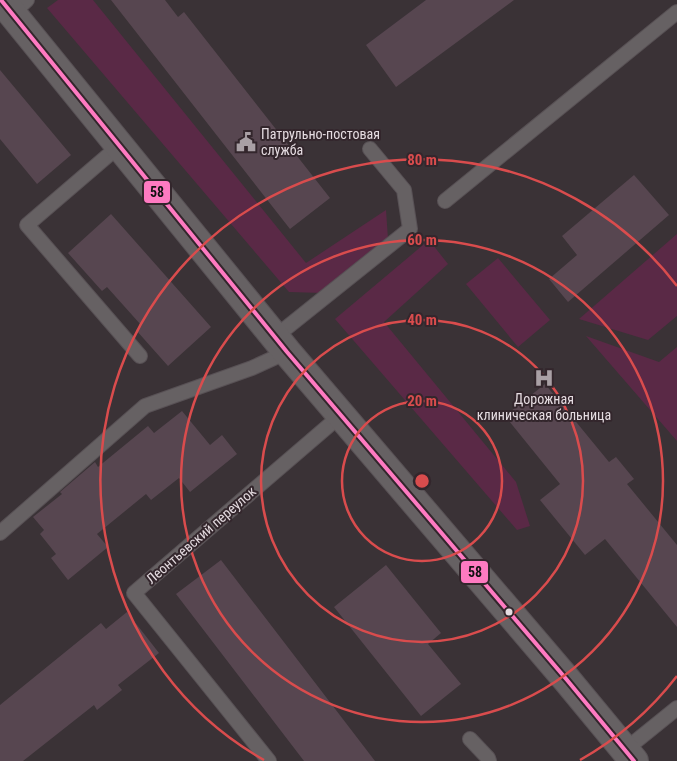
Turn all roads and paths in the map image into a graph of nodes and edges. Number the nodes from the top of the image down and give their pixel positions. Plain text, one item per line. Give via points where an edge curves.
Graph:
1 (13, 5) edge
2 (677, 12) edge
3 (119, 146) junction
4 (370, 149) dead end
5 (446, 201) dead end
6 (281, 345) junction
7 (140, 356) dead end
8 (341, 415) junction
9 (0, 533) edge
10 (677, 708) edge
11 (470, 739) dead end
12 (629, 756) edge
13 (269, 761) edge
14 (489, 761) edge

1 - 3 street
2 - 5 lane
3 - 6 street
3 - 7 lane via 27,225
4 - 6 lane via 404,190 410,230
6 - 8 street
6 - 9 lane via 252,368 145,406
8 - 12 street
8 - 13 lane, Леонтьевский переулок via 134,593
10 - 12 lane
11 - 14 lane

